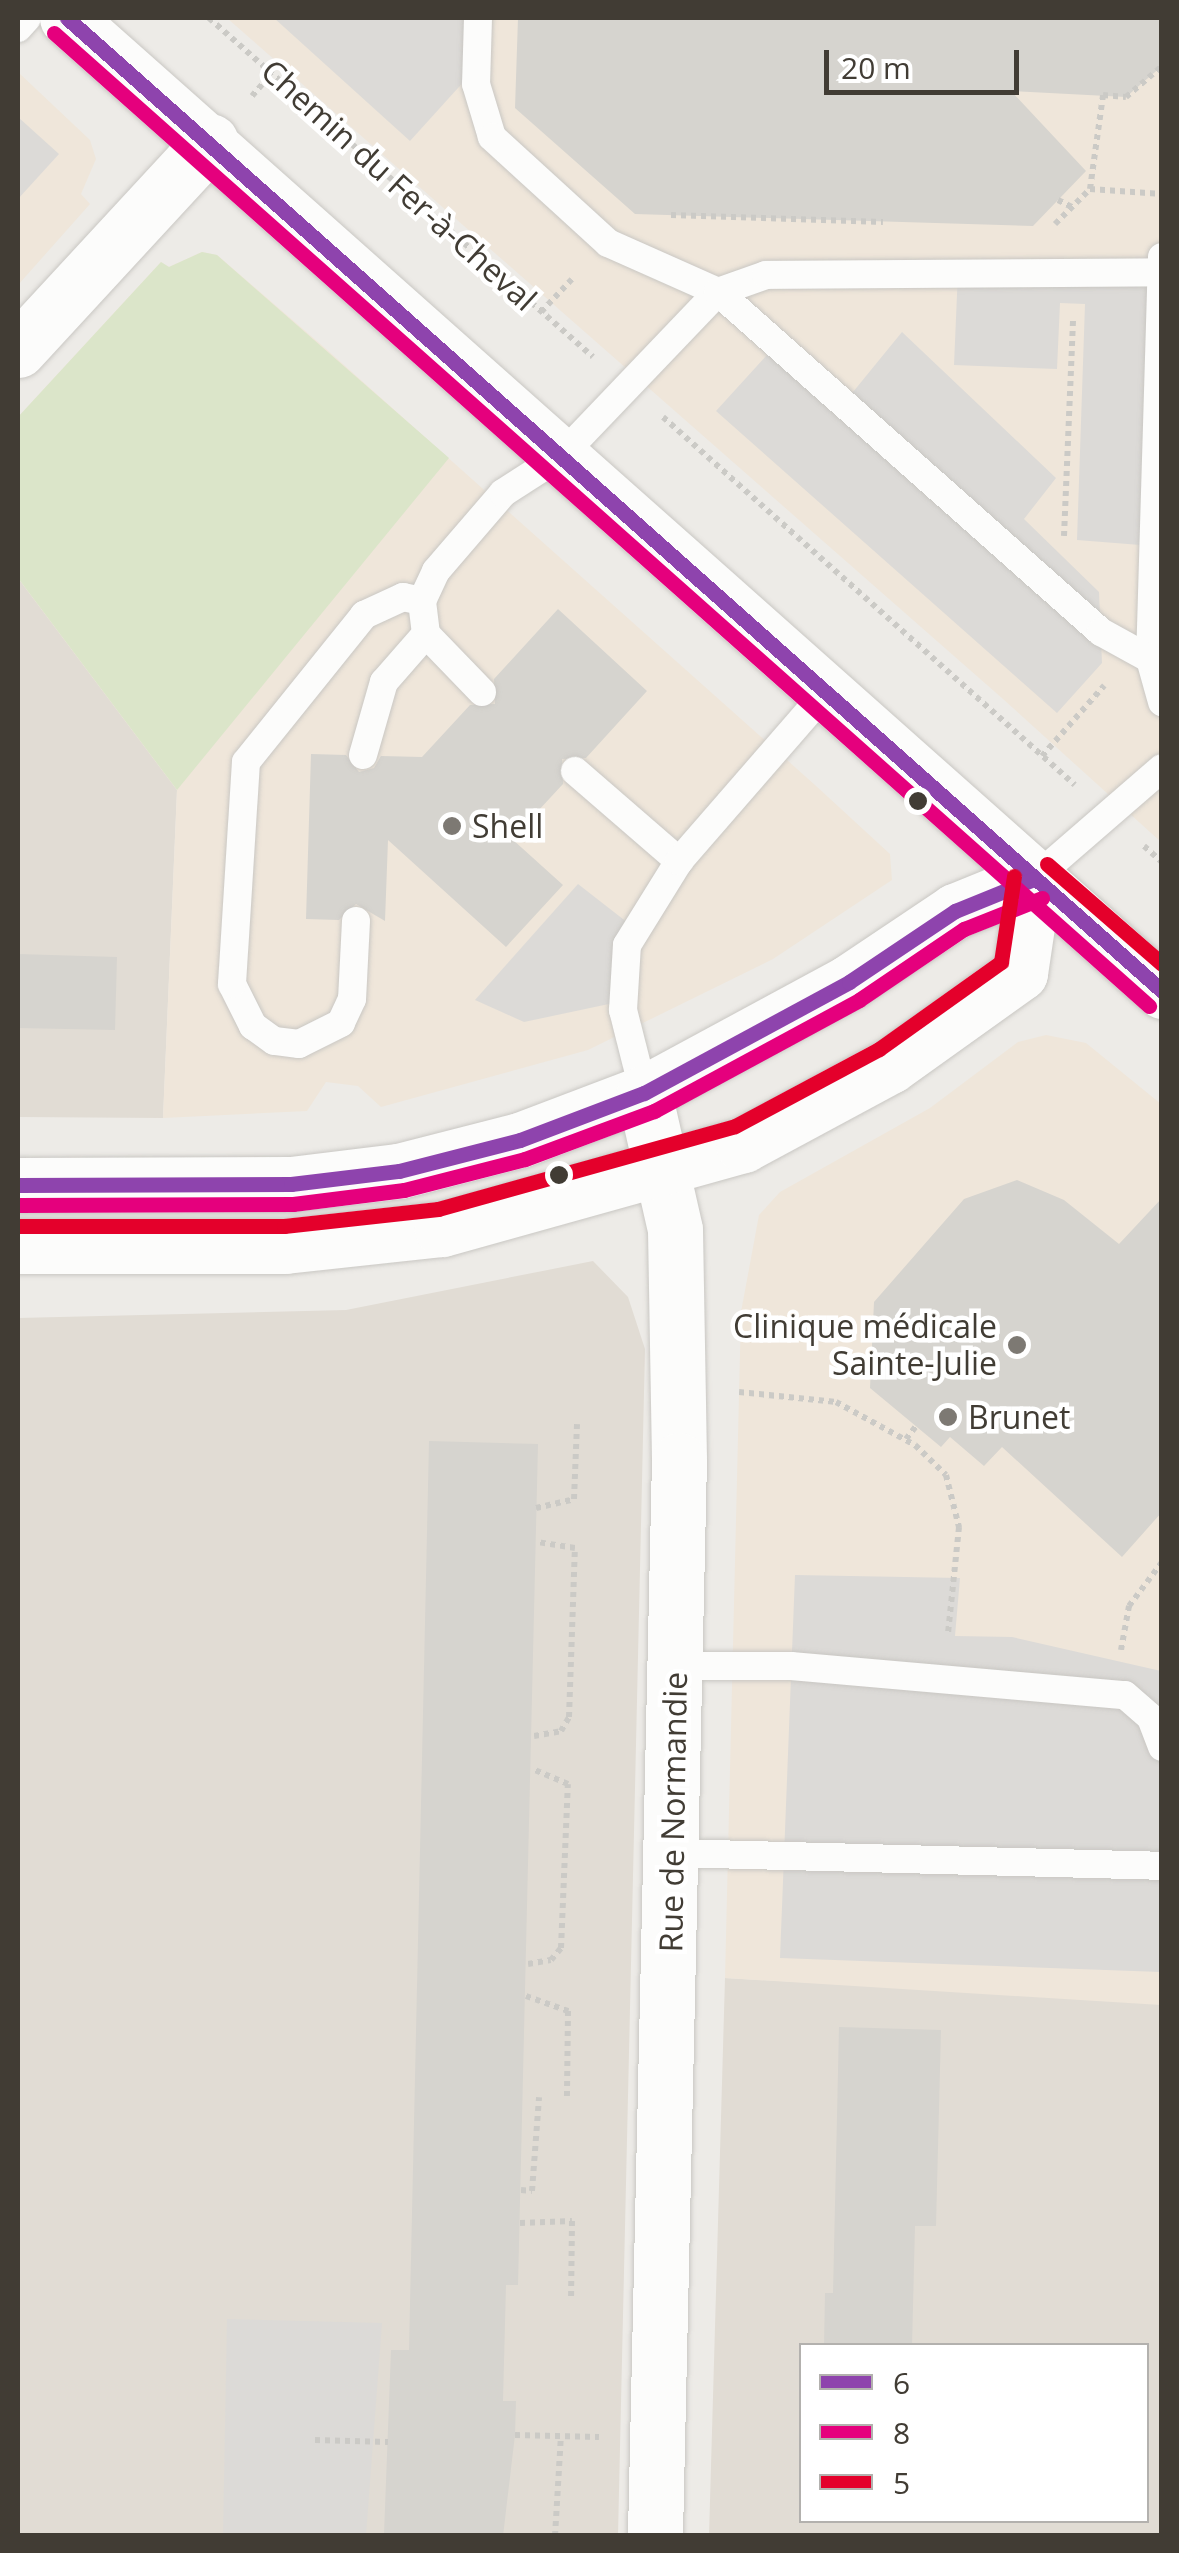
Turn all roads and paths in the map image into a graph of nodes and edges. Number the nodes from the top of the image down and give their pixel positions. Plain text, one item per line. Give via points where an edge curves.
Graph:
1 (27, 18) edge
2 (67, 18) edge
3 (210, 18) edge
4 (478, 18) edge
5 (18, 28) edge
6 (1162, 66) edge
7 (211, 142) junction
8 (1090, 189) junction
9 (1162, 194) edge
10 (1058, 200) dead end
11 (1072, 207) junction
12 (655, 215) dead end
13 (894, 222) dead end
14 (1033, 226) dead end
15 (1162, 258) edge
16 (1161, 272) edge
17 (572, 280) dead end
18 (718, 292) junction
19 (541, 312) junction
20 (1073, 320) dead end
21 (18, 350) edge
22 (588, 353) dead end
23 (668, 421) dead end
24 (562, 455) junction
25 (1075, 554) dead end
26 (422, 602) junction
27 (426, 634) junction
28 (1150, 659) junction
29 (1104, 685) dead end
30 (482, 692) dead end
31 (827, 692) junction
32 (1162, 702) edge
33 (363, 755) dead end
34 (1162, 768) edge
35 (575, 771) dead end
36 (679, 861) junction
37 (1034, 879) junction
38 (356, 921) dead end
39 (1162, 991) edge
40 (644, 1093) junction
41 (664, 1170) junction
42 (18, 1186) edge
43 (18, 1246) edge
44 (678, 1384) junction
45 (577, 1424) dead end
46 (916, 1426) dead end
47 (906, 1439) junction
48 (536, 1508) dead end
49 (536, 1542) dead end
50 (1162, 1562) edge
51 (952, 1579) dead end
52 (1129, 1606) dead end
53 (677, 1666) junction
54 (534, 1736) dead end
55 (1162, 1747) edge
56 (532, 1769) dead end
57 (672, 1853) junction
58 (1162, 1866) edge
59 (528, 1964) dead end
60 (526, 1996) dead end
61 (540, 2097) dead end
62 (567, 2098) dead end
63 (522, 2190) dead end
64 (520, 2223) dead end
65 (571, 2298) dead end
66 (516, 2434) dead end
67 (560, 2436) junction
68 (657, 2439) junction
69 (315, 2440) dead end
70 (388, 2442) dead end
71 (555, 2536) edge
72 (655, 2536) edge

1 - 5 lane
2 - 7 street
3 - 19 path, Chemin du Fer-à-Cheval
4 - 18 lane via 476,84 492,136 608,243
6 - 8 path via 1126,96 1104,96
7 - 21 street
7 - 24 street
8 - 9 path
8 - 11 path
10 - 11 path
11 - 14 path via 1052,226
12 - 13 path
15 - 16 lane
16 - 18 lane via 766,275
16 - 28 lane
17 - 19 path
18 - 24 lane
18 - 28 lane via 1101,632
19 - 22 path, Chemin du Fer-à-Cheval
20 - 25 path via 1064,542
23 - 29 path via 1042,756
24 - 26 lane via 503,493 444,562
24 - 31 street
26 - 27 lane
26 - 38 lane via 402,597 364,616 246,762 232,984 253,1026 274,1040 299,1044 341,1024 352,999
27 - 30 lane
27 - 33 lane via 384,682
28 - 32 lane
31 - 36 lane
31 - 37 street
34 - 37 lane
35 - 36 lane
36 - 40 lane via 628,945 621,981
37 - 39 street
37 - 40 street via 954,912 834,991
37 - 41 street via 1020,973 995,993 831,1100 742,1145
40 - 41 street, Rue de Normandie
40 - 42 street via 520,1140 399,1171 291,1184
41 - 43 street via 442,1229 368,1238
41 - 44 street, Rue de Normandie via 676,1230
44 - 47 path via 836,1402
44 - 53 street, Rue de Normandie
45 - 48 path via 574,1499
46 - 47 path
47 - 51 path via 946,1475 958,1498
49 - 54 path via 575,1548 569,1717 561,1731
50 - 52 path
53 - 55 lane via 791,1666 1125,1694 1152,1718
53 - 57 street, Rue de Normandie
56 - 59 path via 568,1784 561,1948 551,1960
57 - 58 lane
57 - 68 street, Rue de Normandie
60 - 62 path via 568,2010
61 - 63 path via 532,2191
64 - 65 path via 572,2221
66 - 67 path
67 - 68 path
67 - 71 path
68 - 72 street, Rue de Normandie
69 - 70 path

